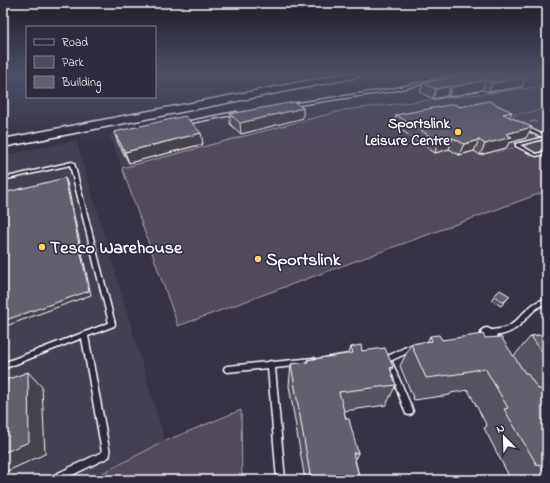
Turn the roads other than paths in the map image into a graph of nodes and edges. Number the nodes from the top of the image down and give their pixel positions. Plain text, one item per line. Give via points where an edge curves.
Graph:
1 (200, 97) edge
2 (242, 97) edge
3 (347, 97) edge
4 (283, 106) edge
5 (238, 113) edge
6 (178, 125) edge
7 (524, 127) edge
8 (3, 133) edge
9 (547, 136) edge
10 (3, 143) edge
11 (547, 152) edge
12 (3, 179) edge
13 (547, 301) edge
14 (85, 334) junction
15 (484, 334) joint
16 (421, 345) edge
17 (388, 359) junction
18 (318, 360) edge
19 (375, 361) edge
20 (505, 363) edge
21 (271, 364) junction
22 (3, 366) edge
23 (227, 369) dead end
24 (409, 411) dead end
25 (53, 480) edge
26 (281, 480) edge

1 - 8 highway
2 - 10 highway
3 - 4 lane
5 - 6 lane
7 - 9 lane
9 - 11 lane via 517,145 536,155
12 - 14 lane via 72,164 112,324
13 - 15 lane via 530,309 512,328
14 - 22 lane
14 - 25 lane via 106,454
15 - 20 street
16 - 17 lane
17 - 19 lane
17 - 24 lane
18 - 21 lane
21 - 23 lane
21 - 26 lane

